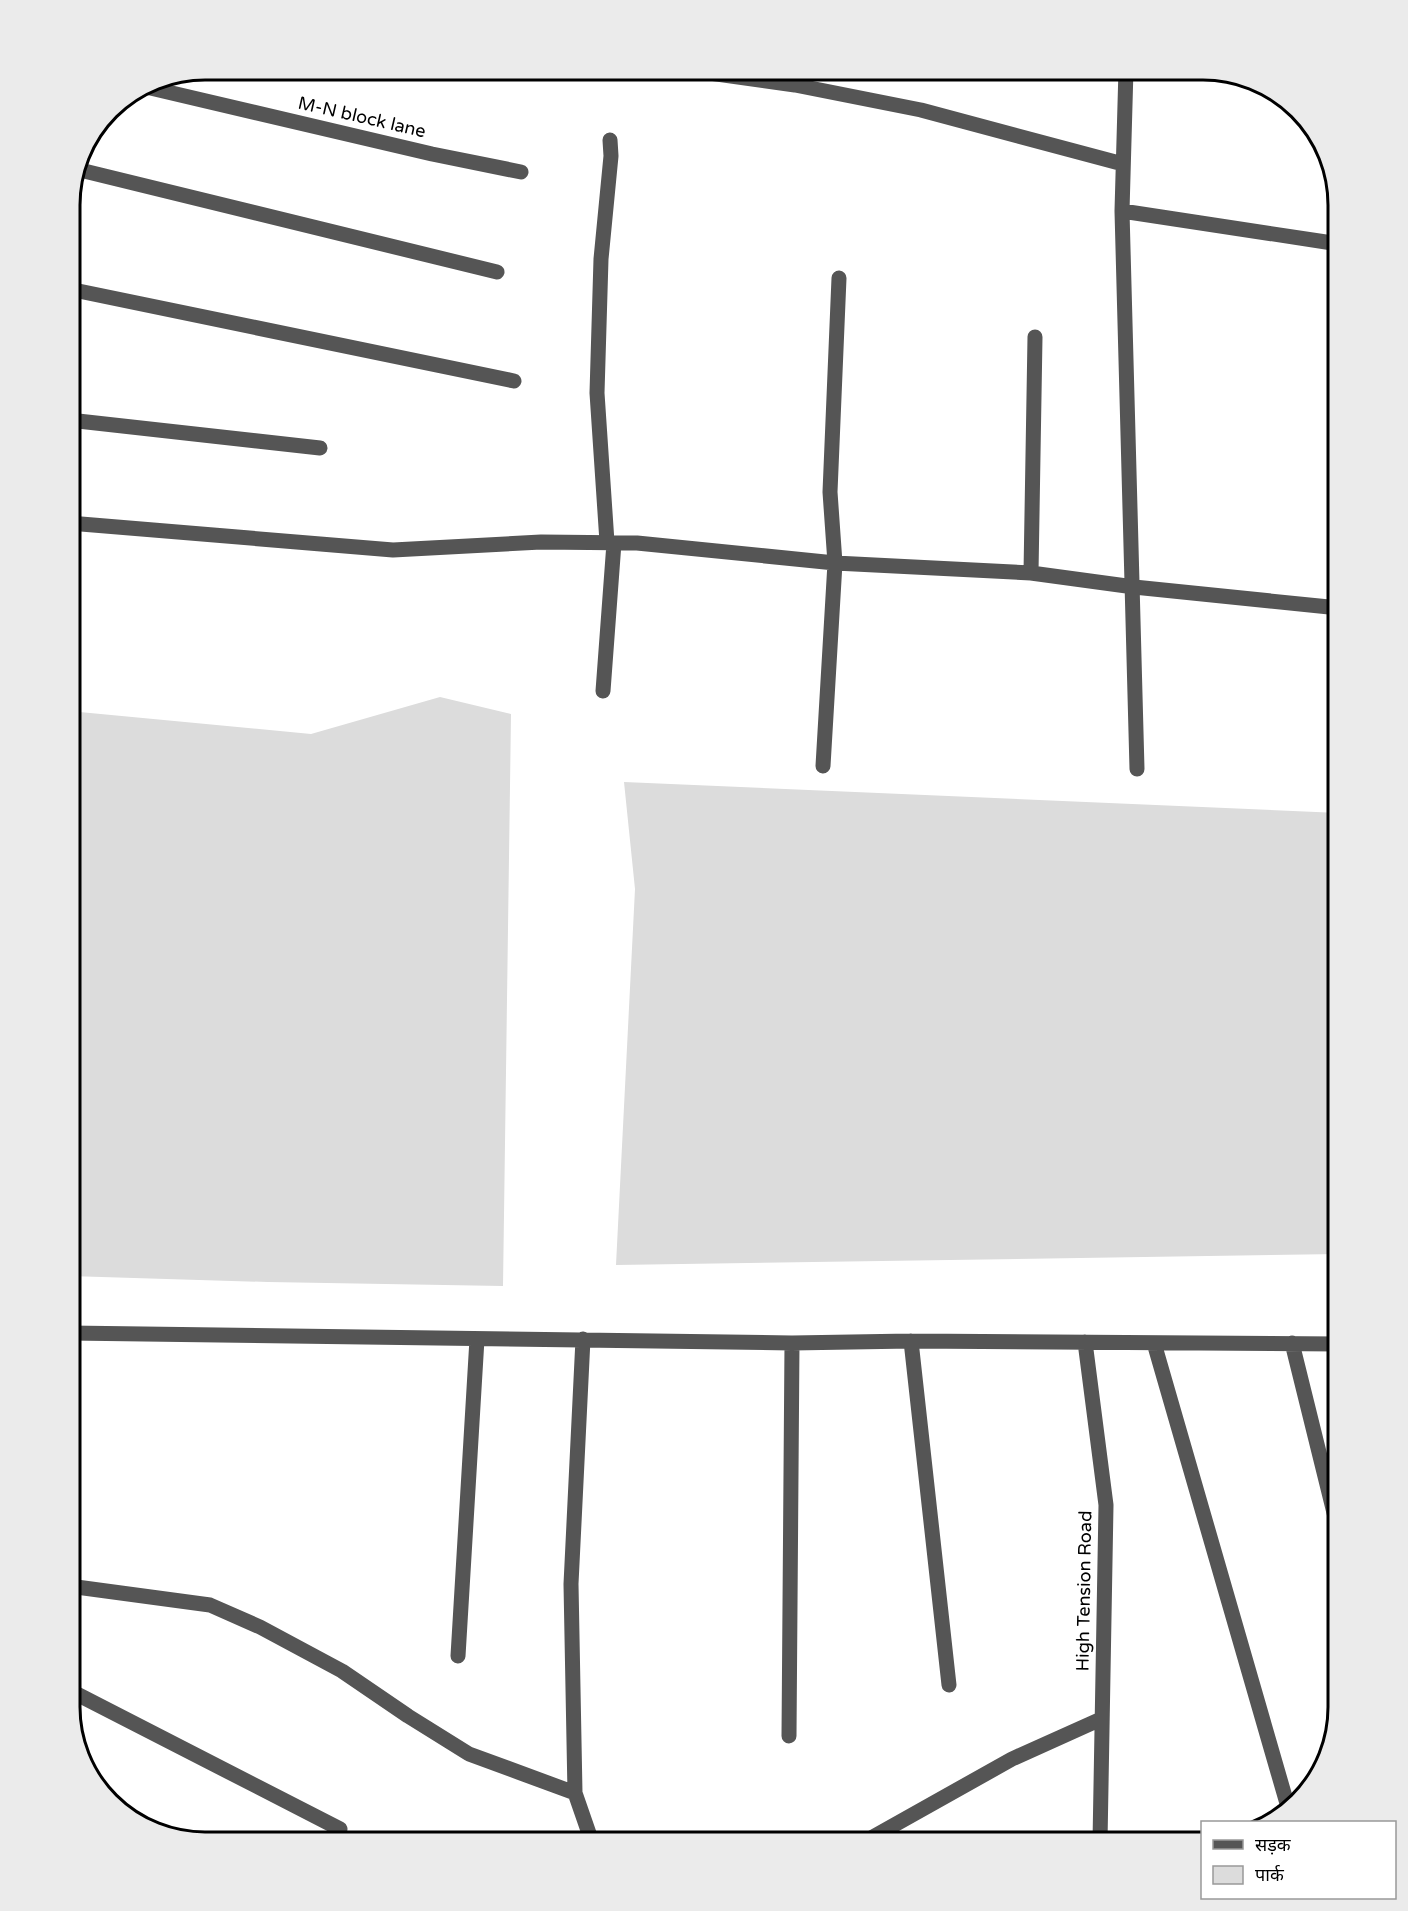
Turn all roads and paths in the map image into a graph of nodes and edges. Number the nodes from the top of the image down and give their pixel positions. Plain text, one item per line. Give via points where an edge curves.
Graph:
1 (759, 80) edge
2 (796, 80) edge
3 (1126, 80) edge
4 (795, 85) junction
5 (156, 89) edge
6 (610, 140) dead end
7 (1123, 164) junction
8 (84, 171) edge
9 (521, 172) dead end
10 (1122, 211) junction
11 (1328, 242) edge
12 (497, 272) dead end
13 (838, 279) dead end
14 (80, 291) edge
15 (1035, 337) dead end
16 (514, 381) dead end
17 (80, 421) edge
18 (320, 448) dead end
19 (80, 524) edge
20 (611, 542) junction
21 (835, 563) junction
22 (1031, 573) junction
23 (1134, 588) junction
24 (1328, 607) edge
25 (603, 691) dead end
26 (823, 766) dead end
27 (1137, 769) dead end
28 (79, 1333) edge
29 (477, 1339) junction
30 (583, 1339) junction
31 (911, 1341) junction
32 (1085, 1342) junction
33 (792, 1343) junction
34 (1154, 1343) junction
35 (1292, 1343) junction
36 (1328, 1344) edge
37 (1328, 1489) edge
38 (79, 1587) edge
39 (458, 1656) dead end
40 (949, 1684) dead end
41 (79, 1695) edge
42 (1101, 1719) junction
43 (789, 1736) dead end
44 (575, 1793) junction
45 (1286, 1800) edge
46 (340, 1829) dead end
47 (588, 1831) edge
48 (882, 1832) edge
49 (1100, 1832) edge

1 - 4 street
2 - 4 street
3 - 7 street
4 - 7 street via 921,110
5 - 9 street, M-N block lane
6 - 20 street via 597,393
7 - 10 street
8 - 12 street
10 - 11 street
10 - 23 street
13 - 21 street via 830,492
14 - 16 street
15 - 22 street
17 - 18 street
19 - 20 street via 393,550
20 - 21 street
20 - 25 street
21 - 22 street
21 - 26 street
22 - 23 street
23 - 24 street
23 - 27 street
28 - 29 street
29 - 30 street
29 - 39 street
30 - 33 street
30 - 44 street via 571,1584
31 - 32 street
31 - 33 street
31 - 40 street
32 - 34 street
32 - 42 street, High Tension Road via 1106,1505
33 - 43 street
34 - 35 street
34 - 45 street
35 - 36 street
35 - 37 street
38 - 44 street via 210,1605 342,1671 469,1754
41 - 46 street
42 - 48 street via 1011,1759
42 - 49 street, High Tension Road
44 - 47 street

